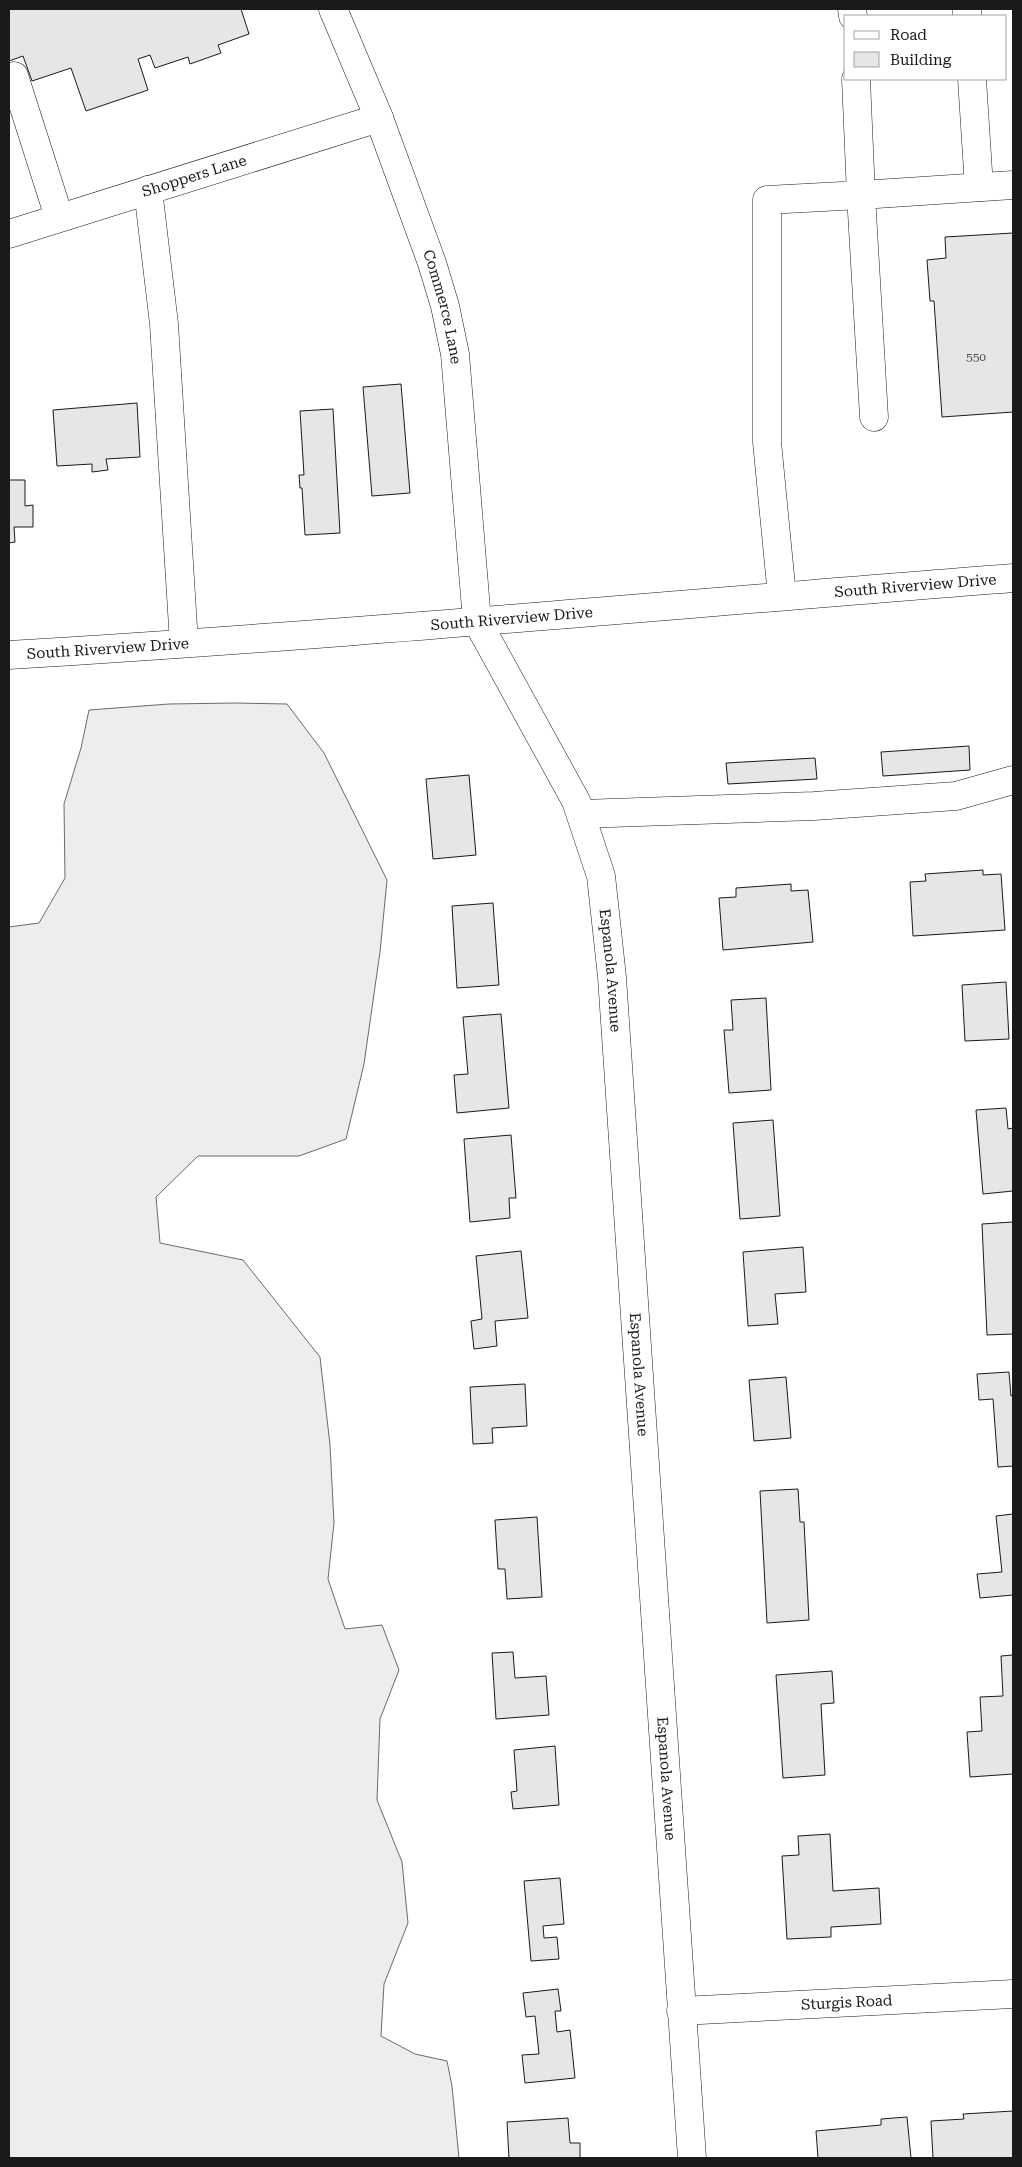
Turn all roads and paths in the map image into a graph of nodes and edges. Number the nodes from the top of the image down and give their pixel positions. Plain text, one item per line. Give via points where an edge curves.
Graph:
1 (333, 9) edge
2 (14, 76) dead end
3 (856, 80) edge
4 (972, 80) edge
5 (379, 118) junction
6 (1013, 185) edge
7 (979, 187) junction
8 (148, 190) junction
9 (861, 195) junction
10 (59, 218) junction
11 (9, 234) edge
12 (874, 417) dead end
13 (1013, 578) edge
14 (782, 596) junction
15 (476, 621) junction
16 (184, 643) junction
17 (9, 655) edge
18 (1013, 780) edge
19 (581, 814) junction
20 (1013, 1994) edge
21 (681, 2011) junction
22 (692, 2158) edge

1 - 5 street, Commerce Lane
2 - 10 street
3 - 9 street
4 - 7 street
5 - 8 street, Shoppers Lane
5 - 15 street, Commerce Lane via 432,263 455,354
6 - 7 street
7 - 9 street
8 - 10 street, Shoppers Lane
8 - 16 street via 164,324
9 - 12 street
9 - 14 street via 767,200 767,442
10 - 11 street, Shoppers Lane
13 - 14 street, South Riverview Drive
14 - 15 street, South Riverview Drive
15 - 16 street, South Riverview Drive
15 - 19 street, Espanola Avenue
16 - 17 street, South Riverview Drive
18 - 19 street via 956,796 814,806
19 - 21 street, Espanola Avenue via 601,876 612,977
20 - 21 street, Sturgis Road
21 - 22 street, Espanola Avenue

